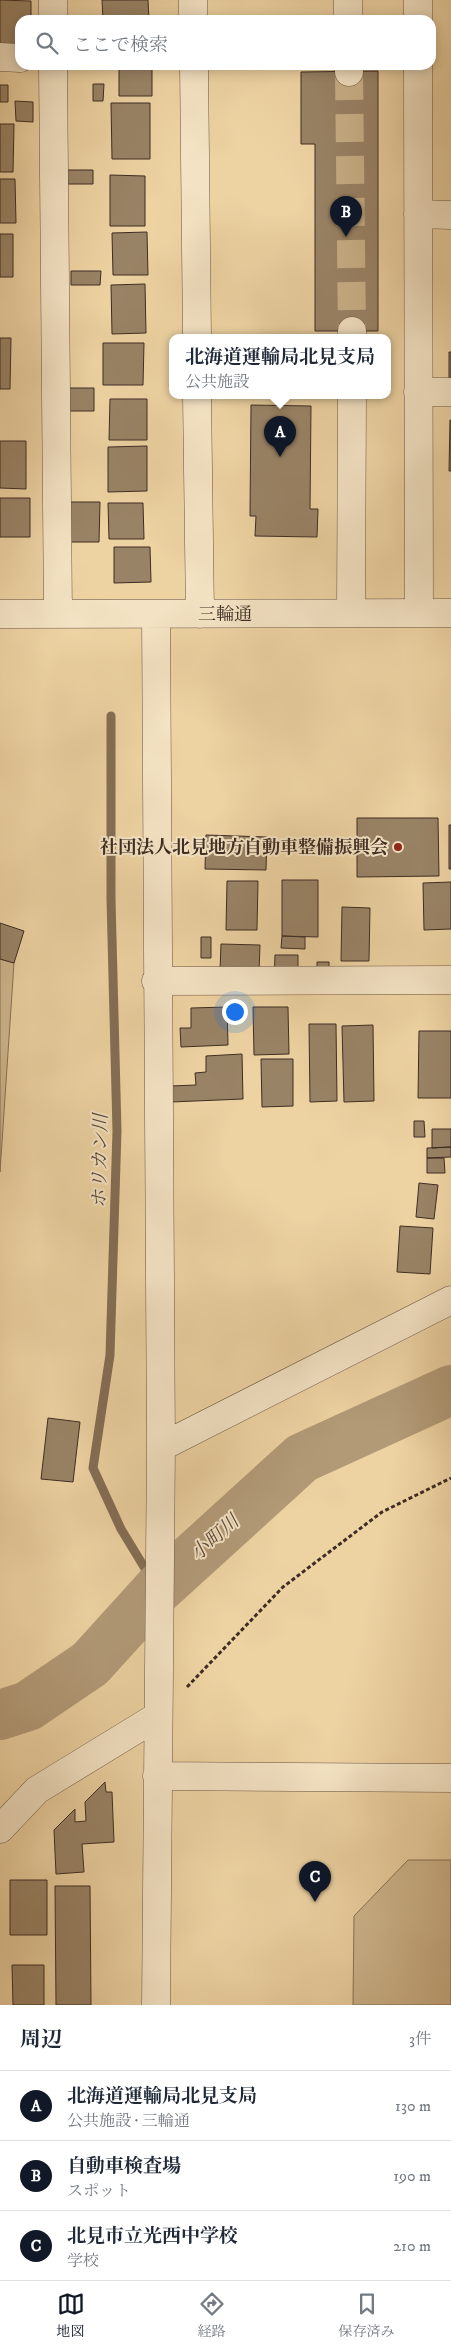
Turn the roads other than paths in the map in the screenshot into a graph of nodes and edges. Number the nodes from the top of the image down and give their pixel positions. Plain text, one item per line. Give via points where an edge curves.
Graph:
1 (53, 0) edge
2 (194, 0) edge
3 (348, 0) edge
4 (418, 0) edge
5 (53, 15) edge
6 (193, 15) edge
7 (348, 15) edge
8 (418, 15) edge
9 (0, 58) edge
10 (15, 58) edge
11 (53, 70) edge
12 (194, 70) edge
13 (418, 70) edge
14 (418, 214) junction
15 (451, 214) edge
16 (197, 334) edge
17 (418, 392) junction
18 (451, 392) edge
19 (198, 399) edge
20 (352, 399) edge
21 (351, 613) junction
22 (419, 613) junction
23 (451, 613) edge
24 (0, 614) edge
25 (58, 614) junction
26 (156, 614) junction
27 (200, 614) junction
28 (451, 980) edge
29 (156, 981) junction
30 (451, 1300) edge
31 (161, 1447) junction
32 (158, 1716) junction
33 (157, 1776) junction
34 (451, 1778) edge
35 (0, 1829) edge
36 (156, 2005) edge

1 - 5 street
2 - 6 street
3 - 7 street
4 - 8 street
9 - 10 street
11 - 25 street
12 - 16 street
13 - 14 street
14 - 15 street
14 - 17 street
17 - 18 street
17 - 22 street
19 - 27 street
20 - 21 street
21 - 22 street, 三輪通
21 - 27 street, 三輪通
22 - 23 street, 三輪通
24 - 25 street, 三輪通
25 - 26 street, 三輪通
26 - 27 street, 三輪通
26 - 29 street
28 - 29 street
29 - 31 street
30 - 31 street
31 - 32 street
32 - 33 street
32 - 35 street via 37,1790
33 - 34 street
33 - 36 street

